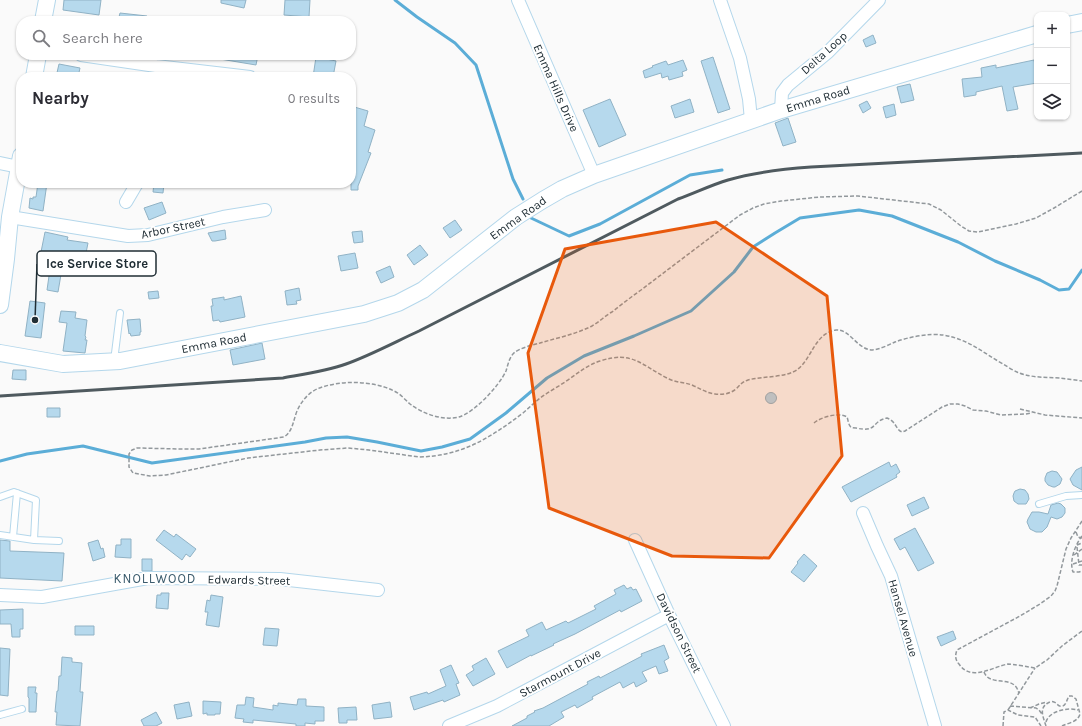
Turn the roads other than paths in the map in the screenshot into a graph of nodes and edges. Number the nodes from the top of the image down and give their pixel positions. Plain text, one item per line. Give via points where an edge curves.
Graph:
1 (47, 0) edge
2 (518, 0) edge
3 (720, 0) edge
4 (878, 0) edge
5 (44, 16) edge
6 (1082, 22) edge
7 (1070, 24) edge
8 (1034, 35) edge
9 (37, 60) edge
10 (104, 60) edge
11 (155, 71) edge
12 (35, 72) edge
13 (170, 72) edge
14 (781, 110) junction
15 (751, 120) junction
16 (16, 162) edge
17 (0, 164) edge
18 (594, 175) junction
19 (16, 183) edge
20 (134, 188) edge
21 (126, 202) dead end
22 (265, 210) dead end
23 (10, 217) junction
24 (3, 258) edge
25 (0, 305) edge
26 (120, 313) dead end
27 (0, 353) edge
28 (114, 362) junction
29 (18, 493) junction
30 (1082, 495) edge
31 (0, 497) edge
32 (1039, 504) dead end
33 (863, 513) dead end
34 (0, 535) edge
35 (13, 537) junction
36 (34, 540) junction
37 (635, 540) dead end
38 (59, 541) dead end
39 (378, 590) dead end
40 (0, 596) edge
41 (669, 615) junction
42 (22, 709) dead end
43 (0, 715) edge
44 (449, 726) edge
45 (724, 726) edge
46 (935, 726) edge

1 - 5 street
2 - 18 street, Emma Hills Drive
3 - 15 street via 740,58
4 - 14 street, Delta Loop via 828,52 788,85 782,93
6 - 7 street
8 - 14 street, Emma Road
9 - 12 street
10 - 11 street
11 - 13 street
14 - 15 street, Emma Road
15 - 18 street, Emma Road
16 - 17 street
18 - 28 street, Emma Road via 562,189 516,217 423,290 398,303 364,314
19 - 23 street
20 - 21 street
22 - 23 street, Arbor Street via 148,235 128,236
23 - 24 street
24 - 25 street
26 - 28 lane
27 - 28 street, Emma Road via 63,364
29 - 31 lane
29 - 35 lane
29 - 36 lane via 36,500
30 - 32 lane via 1066,496
33 - 46 street, Hansel Avenue via 891,576
34 - 35 lane
35 - 36 lane
36 - 38 lane
37 - 41 street, Davidson Street
39 - 40 street, Edwards Street via 280,579 148,578 42,597
41 - 44 street, Starmount Drive via 497,706
41 - 45 street, Davidson Street
42 - 43 lane

